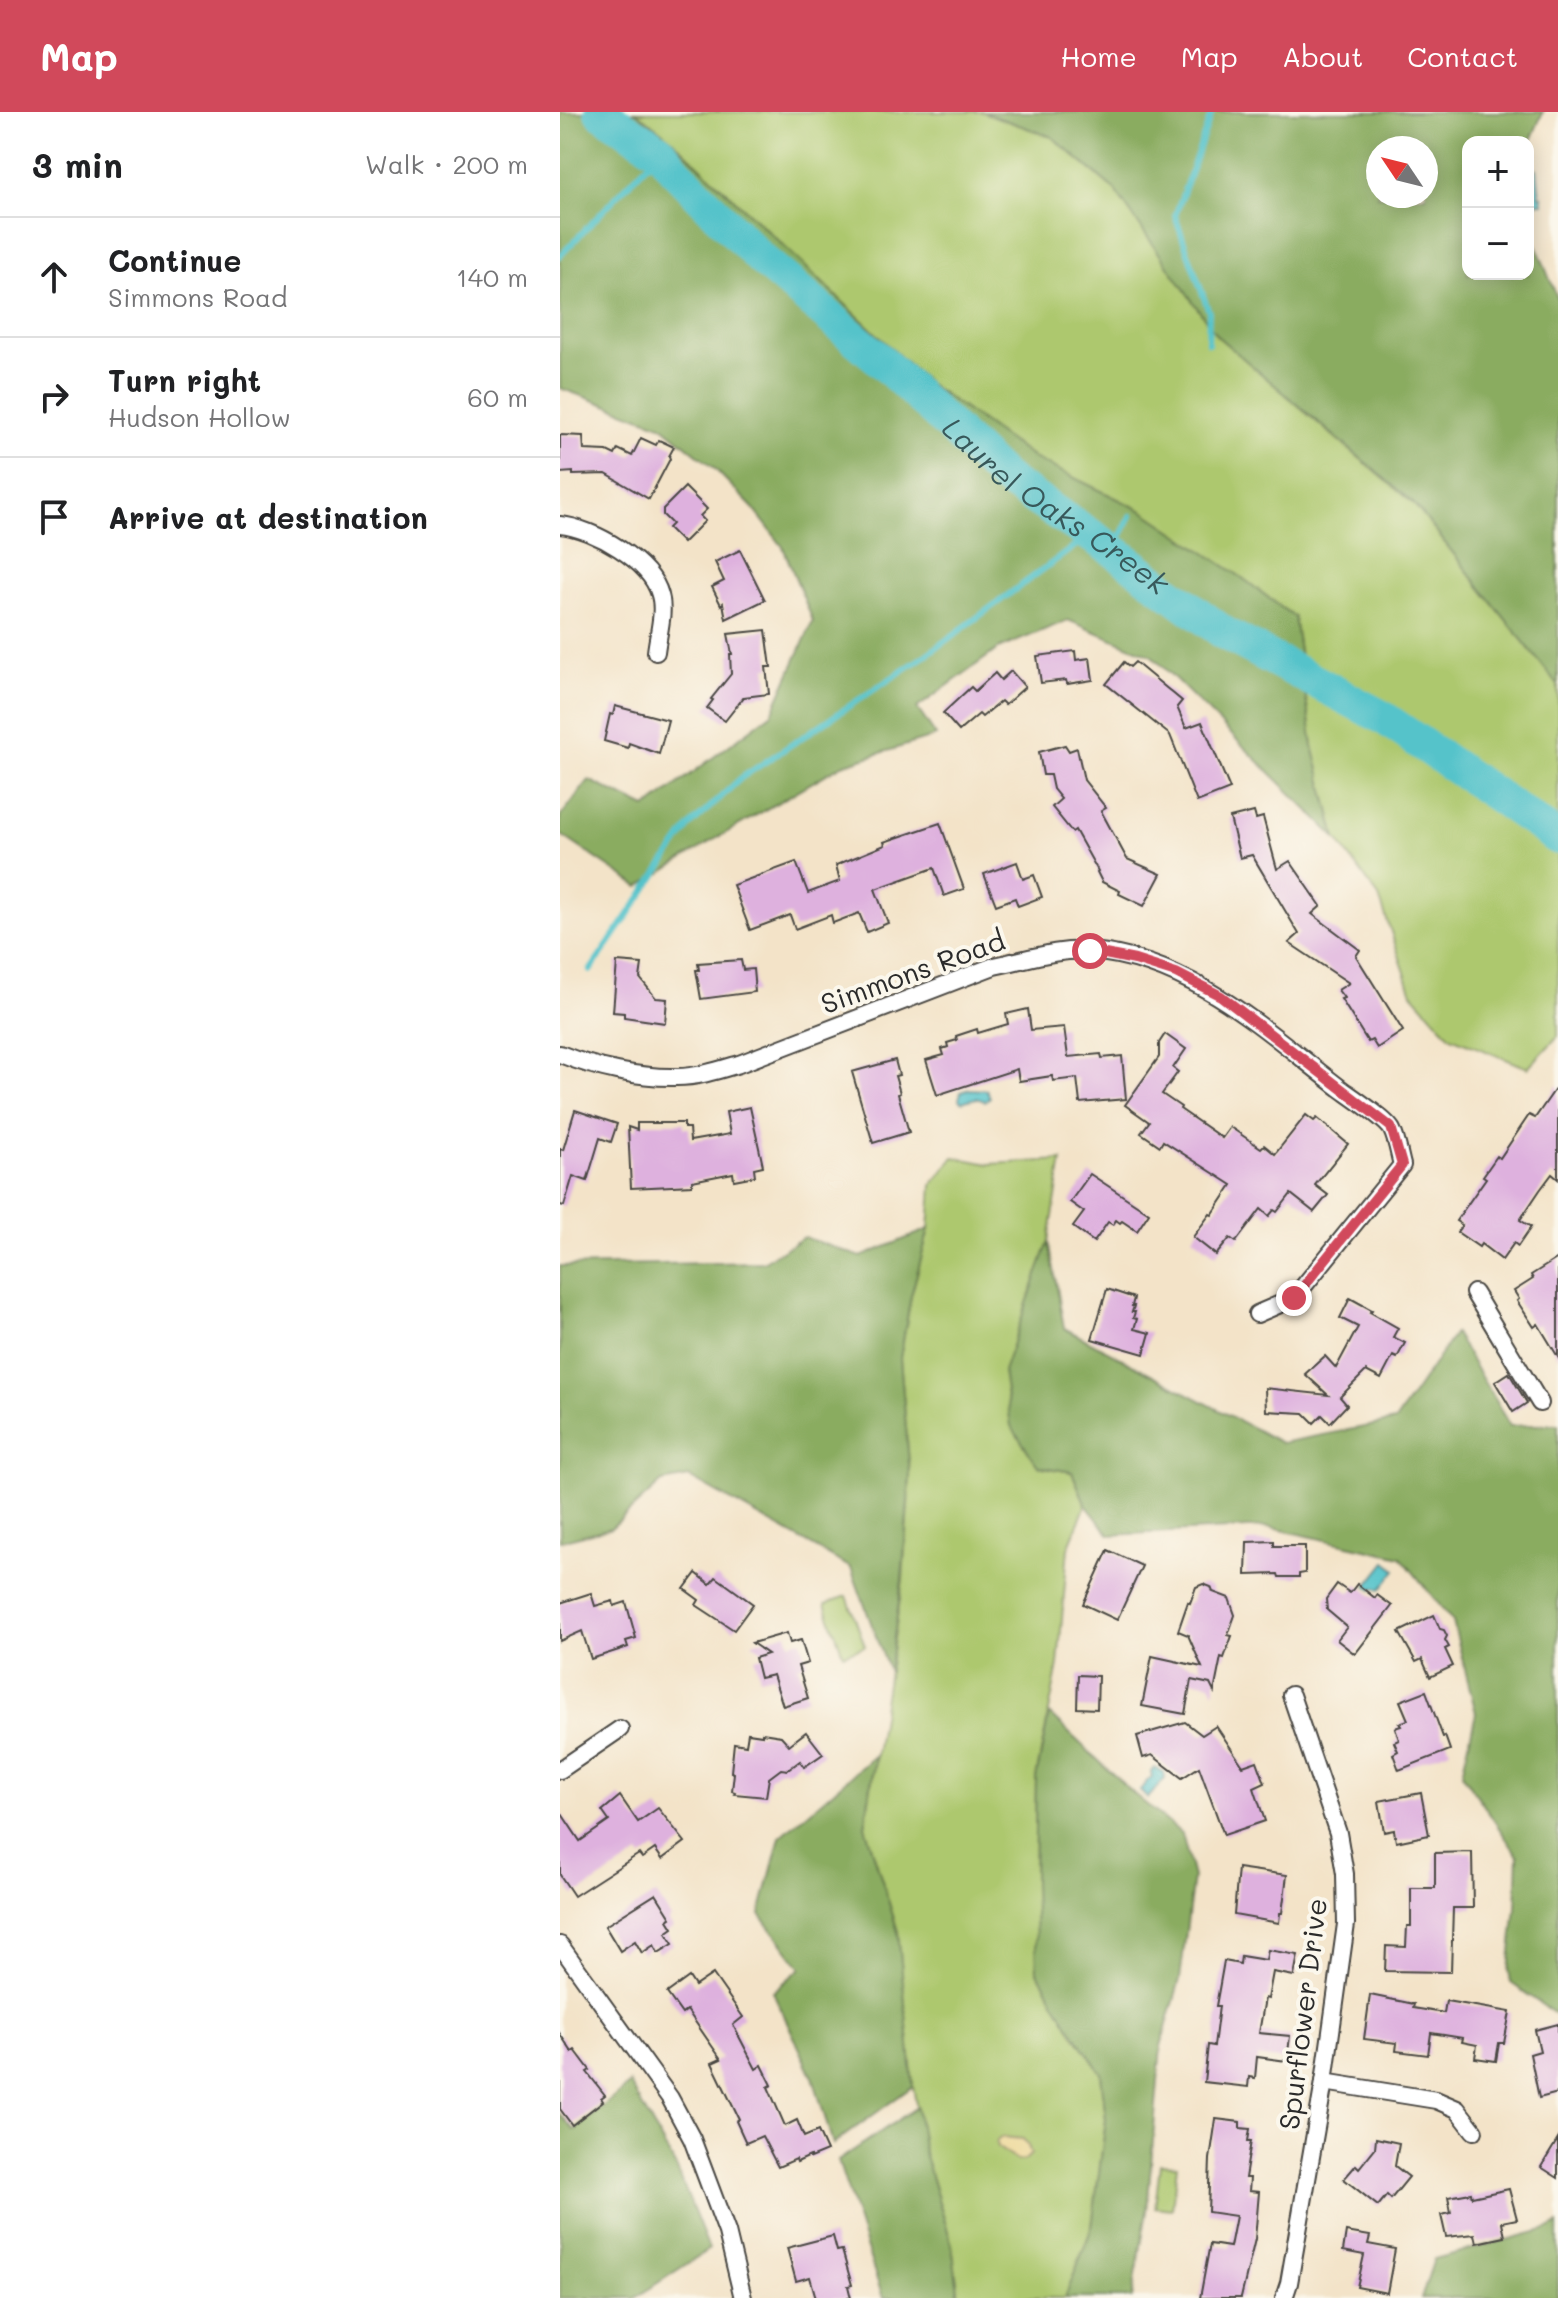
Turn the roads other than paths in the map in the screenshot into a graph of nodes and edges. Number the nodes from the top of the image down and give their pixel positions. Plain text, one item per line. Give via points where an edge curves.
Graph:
1 (560, 525) edge
2 (656, 652) dead end
3 (560, 1054) edge
4 (1474, 1293) dead end
5 (1257, 1314) dead end
6 (1540, 1403) dead end
7 (1291, 1695) dead end
8 (620, 1729) dead end
9 (560, 1770) edge
10 (560, 1945) edge
11 (1324, 2082) junction
12 (1474, 2131) dead end
13 (743, 2298) edge
14 (1284, 2298) edge

1 - 2 street via 603,539 655,581 662,604
3 - 5 street, Simmons Road via 645,1075 702,1074 994,966 1090,951 1176,973 1221,996 1391,1127 1402,1165 1294,1298
4 - 6 street
7 - 11 street, Spurflower Drive via 1338,1833 1345,1874 1346,1924
8 - 9 street
10 - 13 street via 670,2098 692,2139 727,2232
11 - 12 street via 1436,2100 1457,2109
11 - 14 street, Spurflower Drive

